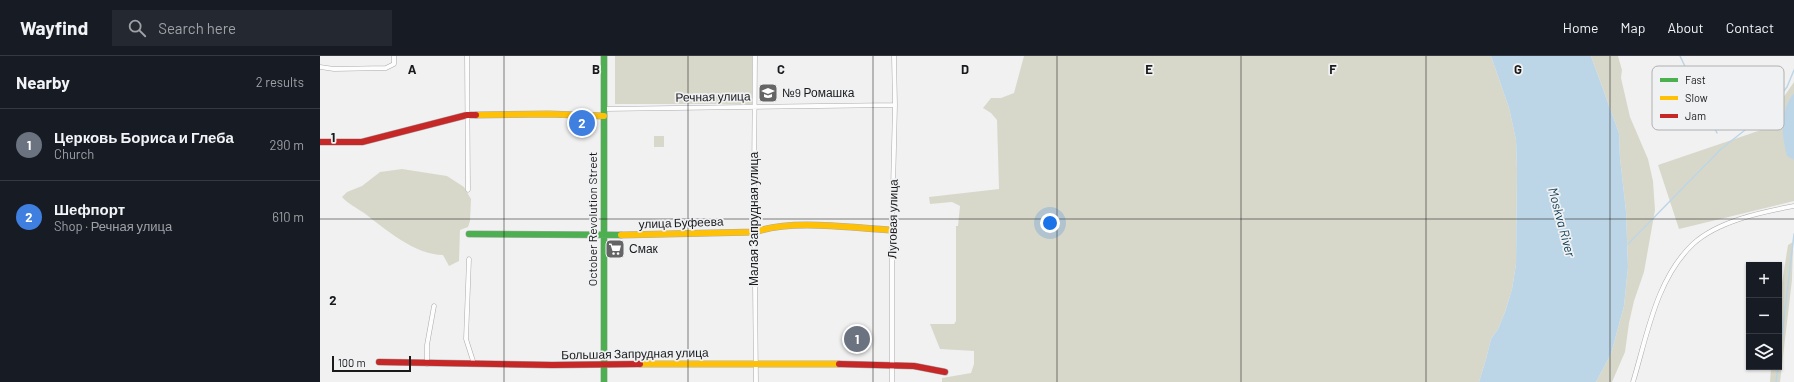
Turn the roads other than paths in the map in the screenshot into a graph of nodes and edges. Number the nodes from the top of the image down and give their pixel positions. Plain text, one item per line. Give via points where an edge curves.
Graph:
1 (394, 56) edge
2 (467, 56) edge
3 (604, 56) edge
4 (755, 56) edge
5 (894, 56) edge
6 (320, 67) edge
7 (895, 105) junction
8 (754, 108) junction
9 (604, 113) junction
10 (467, 116) junction
11 (320, 142) edge
12 (468, 190) dead end
13 (1794, 206) edge
14 (892, 230) junction
15 (755, 232) junction
16 (469, 234) dead end
17 (604, 236) junction
18 (469, 258) dead end
19 (434, 306) dead end
20 (379, 362) dead end
21 (427, 364) junction
22 (474, 364) junction
23 (756, 364) junction
24 (892, 365) junction
25 (604, 366) junction
26 (944, 372) dead end
27 (604, 382) edge
28 (756, 382) edge
29 (892, 382) edge
30 (1633, 382) edge

1 - 6 street via 394,64 386,68
2 - 10 street
3 - 9 street, October Revolution Street
4 - 8 street, Малая Запрудная улица
5 - 7 street, Луговая улица
7 - 8 street, Речная улица
7 - 14 street, Луговая улица
8 - 9 street, Речная улица
8 - 15 street, Малая Запрудная улица
9 - 10 street, Речная улица
9 - 17 street, October Revolution Street
10 - 11 street, Речная улица via 362,142
10 - 12 street
13 - 30 street via 1760,212 1714,230 1694,244 1679,260 1658,300
14 - 15 street, улица Буфеева via 805,226 762,228
14 - 24 street, Луговая улица
15 - 17 street, улица Буфеева
15 - 23 street, Малая Запрудная улица
16 - 17 street, улица Буфеева
17 - 25 street, October Revolution Street
18 - 22 street via 466,339
19 - 21 street via 427,345
20 - 21 street, Большая Запрудная улица
21 - 22 street, Большая Запрудная улица
22 - 25 street, Большая Запрудная улица
23 - 24 street, Большая Запрудная улица
23 - 25 street, Большая Запрудная улица
23 - 28 street, Малая Запрудная улица
24 - 26 street, Большая Запрудная улица
24 - 29 street, Луговая улица
25 - 27 street, October Revolution Street

